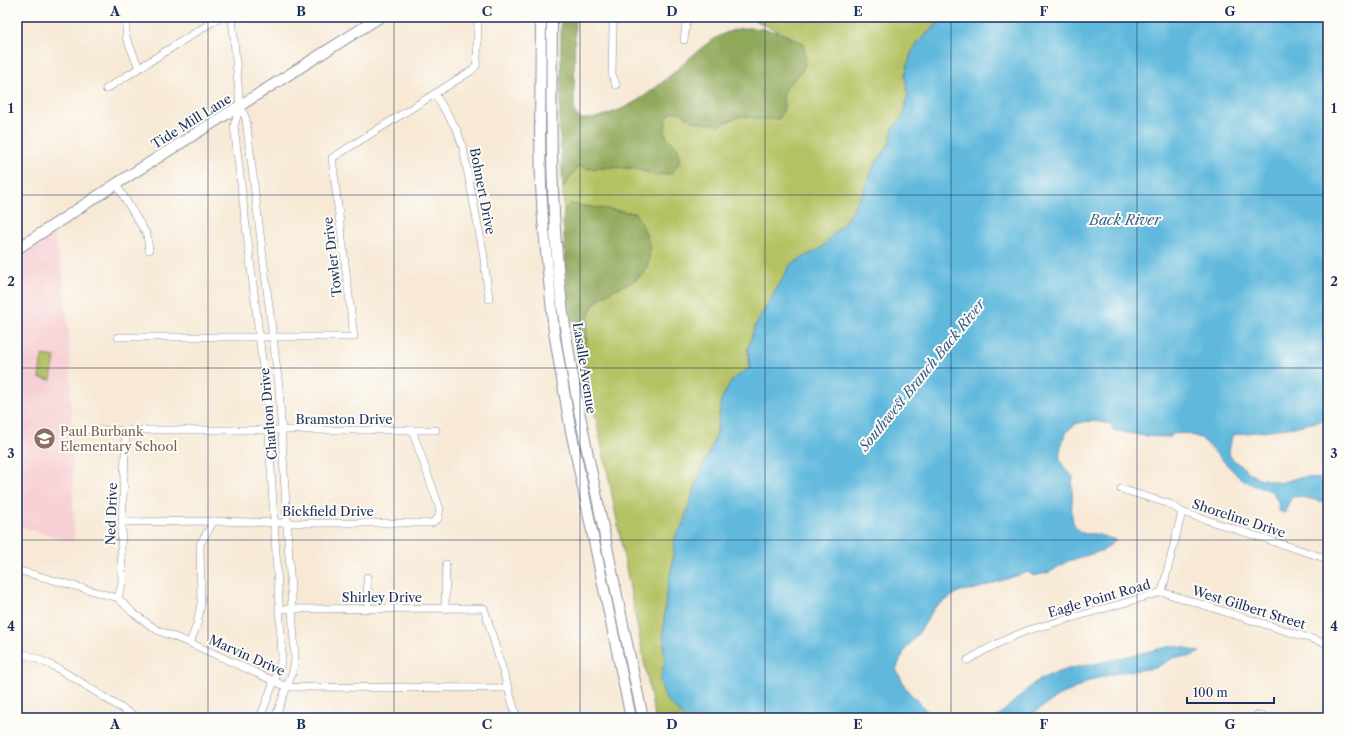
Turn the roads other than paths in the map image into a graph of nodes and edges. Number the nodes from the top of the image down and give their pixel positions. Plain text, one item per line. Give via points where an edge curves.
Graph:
1 (220, 17) edge
2 (232, 17) edge
3 (380, 17) edge
4 (478, 17) edge
5 (541, 17) edge
6 (552, 17) edge
7 (616, 17) edge
8 (687, 17) edge
9 (126, 21) dead end
10 (684, 40) dead end
11 (139, 68) junction
12 (616, 85) dead end
13 (106, 89) dead end
14 (435, 94) junction
15 (240, 106) junction
16 (116, 184) junction
17 (17, 249) edge
18 (149, 250) dead end
19 (489, 299) dead end
20 (118, 337) dead end
21 (259, 337) junction
22 (273, 337) junction
23 (84, 430) dead end
24 (126, 430) junction
25 (412, 430) junction
26 (436, 430) dead end
27 (269, 431) junction
28 (282, 431) junction
29 (1121, 489) dead end
30 (1182, 512) junction
31 (214, 521) junction
32 (123, 522) junction
33 (274, 523) junction
34 (288, 523) junction
35 (1328, 559) edge
36 (446, 564) dead end
37 (17, 570) edge
38 (367, 577) dead end
39 (1162, 592) junction
40 (118, 598) junction
41 (293, 608) junction
42 (368, 608) junction
43 (279, 609) junction
44 (444, 609) junction
45 (190, 643) junction
46 (1328, 644) edge
47 (17, 652) edge
48 (968, 660) dead end
49 (274, 681) junction
50 (287, 686) junction
51 (508, 688) junction
52 (1257, 715) dead end
53 (139, 718) edge
54 (260, 718) edge
55 (275, 718) edge
56 (517, 718) edge
57 (631, 718) edge
58 (643, 718) edge
59 (1268, 718) edge

1 - 11 street
2 - 15 street, Charlton Drive
3 - 15 main road, Tide Mill Lane
4 - 14 street, Towler Drive via 476,66
5 - 57 main road, Lasalle Avenue via 541,184 554,332 570,426
6 - 58 main road, Lasalle Avenue via 552,184 565,328 581,423
7 - 12 street via 613,25 612,74
8 - 10 street
9 - 11 street via 126,37
11 - 13 street
14 - 19 street, Bohnert Drive via 457,130 463,148 483,251
14 - 22 street, Towler Drive via 332,158 354,337
15 - 16 main road, Tide Mill Lane
15 - 21 street, Charlton Drive via 234,126
15 - 22 street, Charlton Drive via 246,119
16 - 17 main road, Tide Mill Lane
16 - 18 street via 147,235
20 - 21 street, Towler Drive
21 - 22 street, Towler Drive
21 - 27 street, Charlton Drive
22 - 28 street, Charlton Drive
23 - 24 street, Bramston Drive
24 - 27 street, Bramston Drive
24 - 32 street, Ned Drive
25 - 26 street, Bramston Drive
25 - 28 street, Bramston Drive
25 - 34 street, Bickfield Drive via 439,503 440,512 435,522
27 - 28 street, Bramston Drive
27 - 33 street, Charlton Drive
28 - 34 street, Charlton Drive
29 - 30 street, Shoreline Drive via 1170,504
30 - 35 street, Shoreline Drive
30 - 39 street, Eagle Point Road
31 - 32 street, Bickfield Drive
31 - 33 street, Bickfield Drive
31 - 45 street via 200,544 201,604
32 - 40 street, Ned Drive via 123,568
33 - 34 street, Bickfield Drive
33 - 43 street, Charlton Drive
34 - 41 street, Charlton Drive
36 - 44 street
37 - 40 street, Marvin Drive
38 - 42 street
39 - 46 street, West Gilbert Street
39 - 48 street, Eagle Point Road via 1029,630
40 - 45 street, Marvin Drive via 133,613 157,630
41 - 42 street, Shirley Drive
41 - 43 street, Shirley Drive
41 - 50 street, Charlton Drive via 295,661
42 - 44 street, Shirley Drive
43 - 49 street, Charlton Drive via 282,658
44 - 51 street, Shirley Drive via 484,608
45 - 49 street, Marvin Drive
47 - 53 street via 65,673
49 - 50 street, Marvin Drive
49 - 54 street, Charlton Drive
50 - 51 street, Marvin Drive
50 - 55 street, Charlton Drive
51 - 56 street
52 - 59 street

